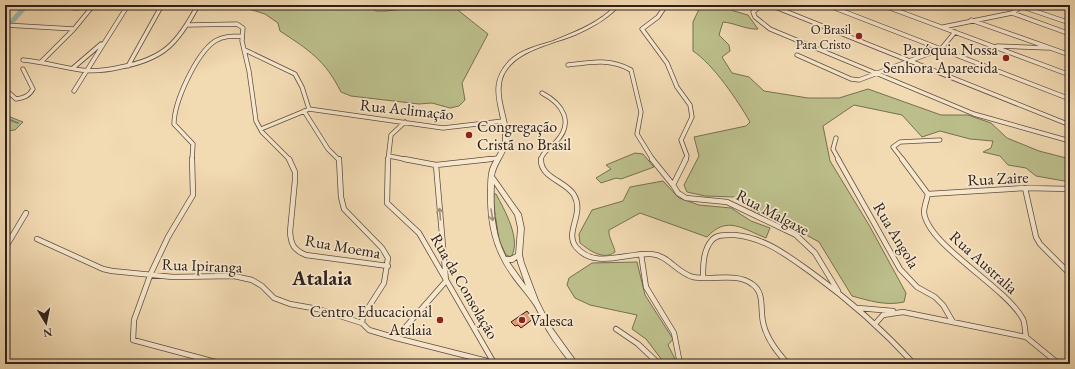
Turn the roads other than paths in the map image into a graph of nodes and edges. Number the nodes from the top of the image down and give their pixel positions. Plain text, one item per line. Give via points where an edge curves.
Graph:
1 (36, 5) edge
2 (99, 5) edge
3 (128, 5) edge
4 (162, 5) edge
5 (198, 5) edge
6 (226, 5) edge
7 (618, 5) edge
8 (666, 5) edge
9 (762, 5) edge
10 (770, 5) edge
11 (827, 5) edge
12 (882, 5) edge
13 (231, 6) dead end
14 (1024, 6) edge
15 (92, 7) junction
16 (1012, 13) junction
17 (971, 20) junction
18 (1070, 22) edge
19 (188, 25) junction
20 (6, 26) edge
21 (942, 27) junction
22 (74, 29) junction
23 (955, 32) junction
24 (1070, 34) edge
25 (242, 36) junction
26 (104, 42) junction
27 (993, 46) junction
28 (941, 49) junction
29 (1052, 49) junction
30 (245, 50) junction
31 (797, 55) dead end
32 (1070, 55) edge
33 (23, 60) dead end
34 (42, 61) junction
35 (910, 62) junction
36 (568, 65) dead end
37 (128, 66) junction
38 (73, 68) junction
39 (23, 69) dead end
40 (86, 70) junction
41 (879, 74) junction
42 (1070, 75) edge
43 (5, 89) edge
44 (74, 91) dead end
45 (542, 93) dead end
46 (1070, 98) edge
47 (307, 110) junction
48 (503, 121) junction
49 (405, 122) junction
50 (1070, 126) edge
51 (261, 129) junction
52 (836, 138) dead end
53 (940, 140) dead end
54 (1070, 141) edge
55 (388, 156) junction
56 (498, 158) junction
57 (436, 165) junction
58 (492, 176) junction
59 (674, 185) junction
60 (1024, 188) junction
61 (1070, 189) edge
62 (928, 194) junction
63 (26, 213) dead end
64 (37, 239) dead end
65 (7, 245) dead end
66 (641, 254) junction
67 (519, 255) junction
68 (504, 259) junction
69 (388, 266) junction
70 (1070, 274) edge
71 (150, 276) junction
72 (703, 278) junction
73 (446, 281) junction
74 (838, 291) junction
75 (535, 301) junction
76 (857, 307) junction
77 (903, 312) junction
78 (953, 322) junction
79 (362, 323) junction
80 (875, 324) junction
81 (616, 328) dead end
82 (1026, 337) junction
83 (396, 338) junction
84 (202, 362) edge
85 (497, 363) edge
86 (223, 364) edge
87 (575, 364) edge
88 (659, 364) edge
89 (680, 364) edge
90 (788, 364) edge
91 (914, 364) edge
92 (1059, 364) edge

1 - 15 street
2 - 15 street
3 - 26 street
4 - 37 street
5 - 19 street
6 - 13 street
7 - 48 street via 602,19 562,39 524,52 511,62 499,80 497,88
8 - 59 street via 658,17 642,29 666,63 692,112 690,124 681,140 687,156
9 - 41 street via 754,12 755,17 763,25
10 - 35 street
11 - 28 street
12 - 21 street
14 - 16 street
14 - 18 street
15 - 22 street
16 - 17 street
16 - 24 street
17 - 21 street
17 - 29 street
19 - 25 street via 236,24 243,28
19 - 37 street via 169,50 162,55
20 - 22 street
21 - 23 street
22 - 34 street
23 - 27 street
23 - 28 street
25 - 30 street, Rua Moema
25 - 71 street via 226,36 213,42 190,74 174,117 174,124 194,147 191,165 194,193
26 - 38 street
26 - 40 street
27 - 29 street
27 - 42 street
28 - 35 street
28 - 46 street
29 - 32 street
30 - 47 street via 295,74 302,87
30 - 51 street, Rua Moema via 254,112
31 - 41 street via 851,79 862,80
33 - 34 street
34 - 38 street
35 - 41 street
35 - 50 street
36 - 59 street, Rua Malgaxe via 608,61 624,65 631,70 641,112 637,134 654,163
37 - 40 street
38 - 40 street
39 - 43 street via 33,89 27,96 16,99
40 - 44 street
41 - 54 street via 974,114
45 - 66 street via 558,102 565,116 562,135 544,153 540,161 543,170 572,193 578,202 579,210 571,237 572,242 587,256 597,260
47 - 49 street, Rua Aclimação
47 - 51 street
47 - 69 street via 328,149 339,158 341,203 344,209 382,248 388,258
48 - 49 street, Rua Aclimação via 443,128
48 - 56 street via 506,140
49 - 55 street, Rua da Consolação via 392,133
51 - 69 street, Rua Moema via 291,160 295,171 290,237 297,252
52 - 78 street, Rua Angola via 833,150 900,269 917,287 935,297
53 - 62 street via 900,142 893,147
55 - 57 street
55 - 73 street, Rua da Consolação via 386,203 419,233
56 - 57 street
56 - 58 street
73 -> 57 street
58 - 67 street via 518,214 521,228
58 -> 68 street via 490,201 497,244
59 - 74 street, Rua Malgaxe via 686,198 727,202 796,235 806,242 825,266
60 - 61 street, Rua Zaire
60 - 62 street, Rua Zaire
60 - 70 street via 1036,237
62 - 82 street, Rua Australia via 924,201 924,212 932,230 941,242 1014,306 1026,326
63 - 65 street
64 - 71 street, Rua Ipiranga via 103,269
66 - 72 street via 657,255 683,273
66 - 89 street via 646,287 674,333
67 - 68 street via 511,260
67 - 75 street
68 - 75 street
69 - 79 street via 384,283 363,316
71 - 79 street, Rua Ipiranga via 234,276 252,280 274,298
71 - 84 street via 132,326 133,340
72 - 74 street via 703,263 713,240 724,235 739,236 781,250
72 - 90 street via 736,278 753,284 760,294 763,325 770,341
73 - 83 street
73 - 85 street, Rua da Consolação
74 - 76 street
75 - 87 street via 550,330
76 - 77 street
76 - 80 street
77 - 78 street
77 - 80 street via 883,315
78 - 82 street
79 - 83 street, Rua Ipiranga via 369,330
80 - 91 street
81 - 88 street
82 - 92 street
83 - 85 street, Rua Ipiranga
84 - 86 street

